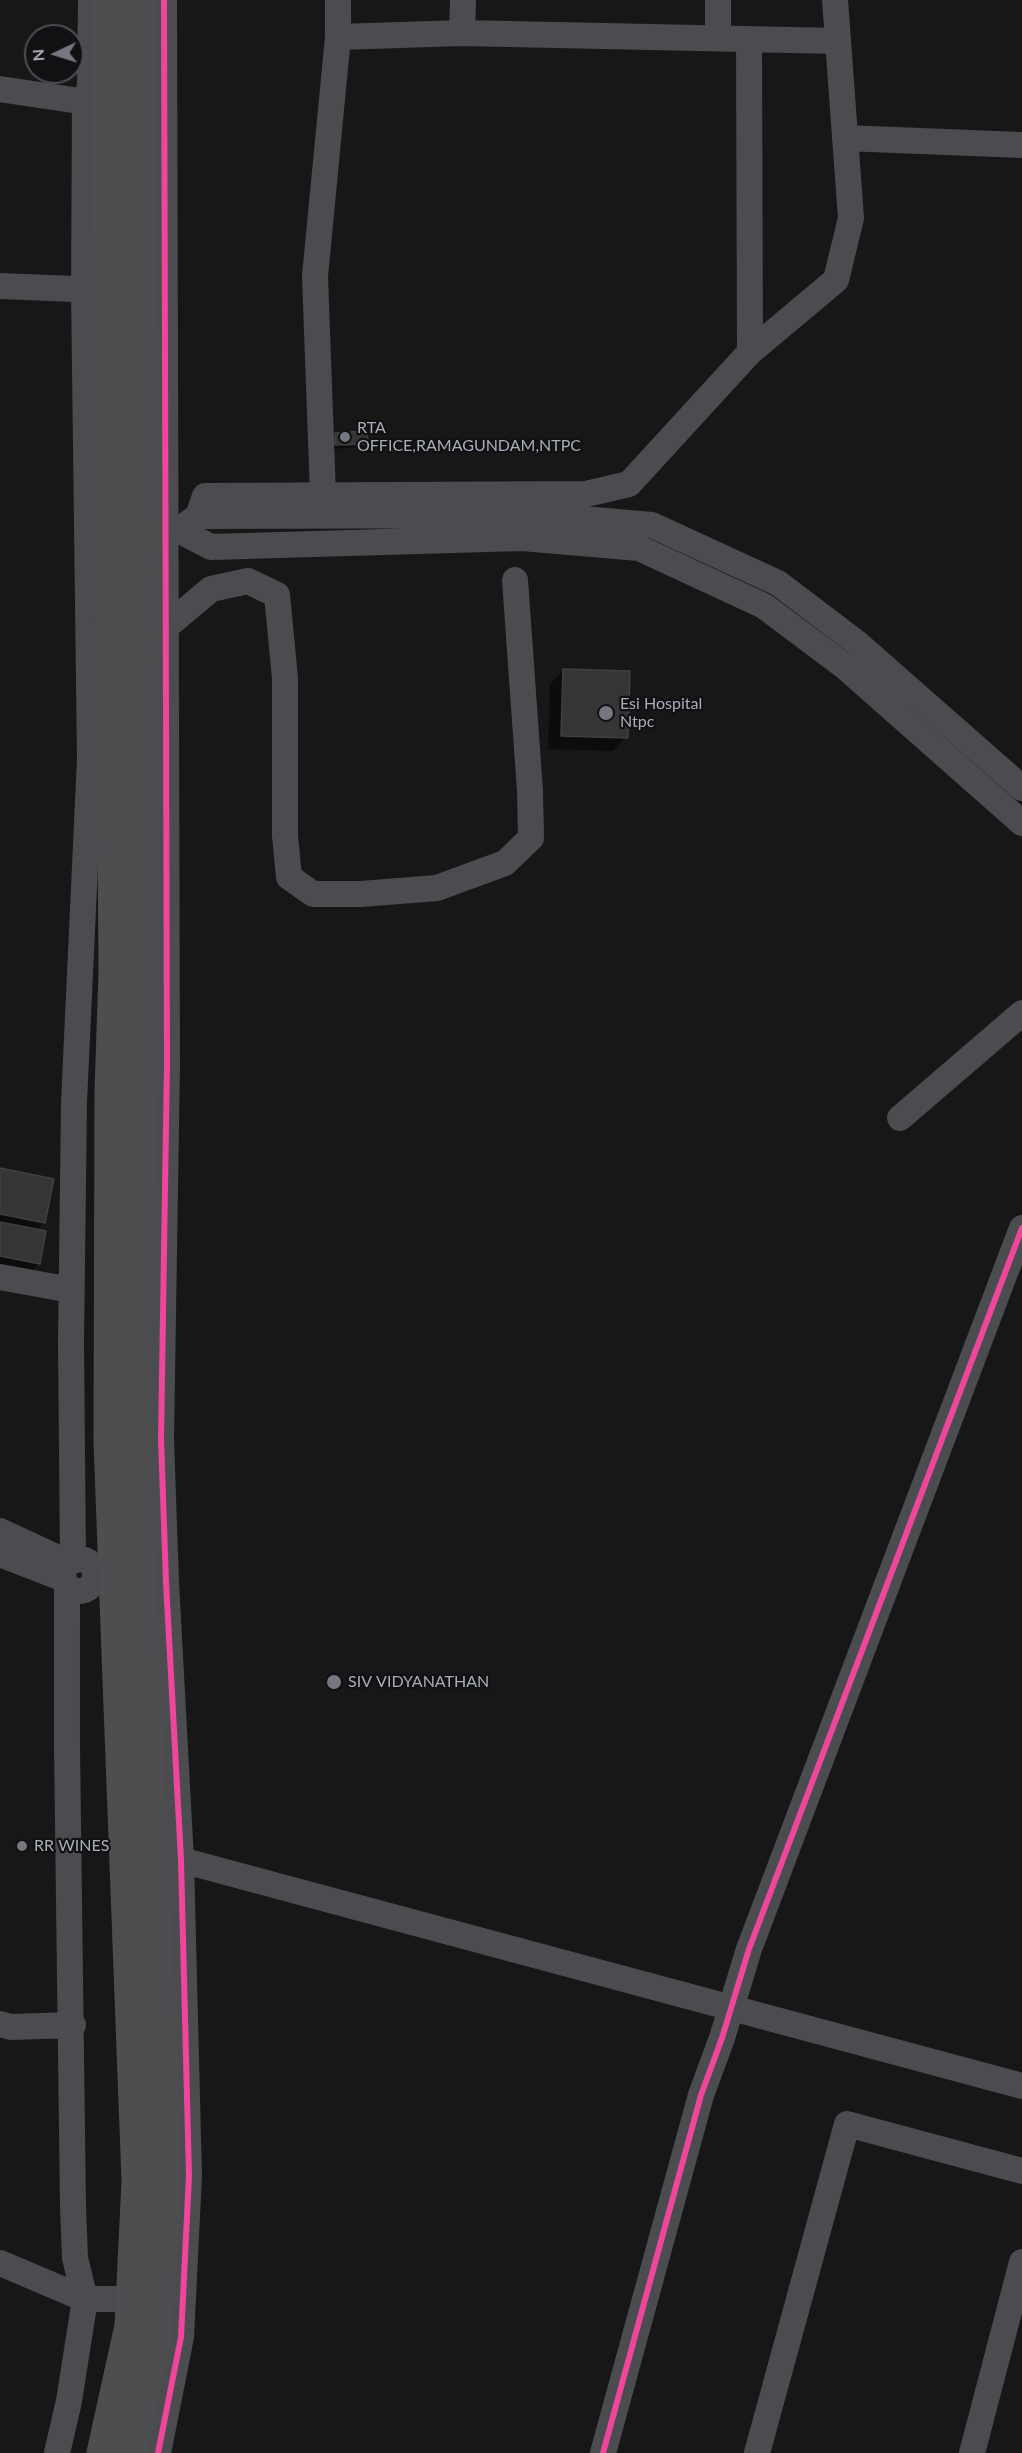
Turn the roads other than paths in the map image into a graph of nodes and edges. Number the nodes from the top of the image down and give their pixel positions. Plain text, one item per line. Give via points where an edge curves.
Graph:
1 (111, 0) edge
2 (164, 0) edge
3 (338, 0) edge
4 (463, 0) edge
5 (718, 0) edge
6 (834, 0) edge
7 (462, 33) junction
8 (338, 38) junction
9 (718, 38) junction
10 (749, 39) junction
11 (838, 41) junction
12 (0, 89) edge
13 (152, 93) junction
14 (97, 104) junction
15 (845, 138) junction
16 (1022, 145) edge
17 (0, 286) edge
18 (97, 290) junction
19 (750, 352) junction
20 (323, 495) junction
21 (147, 530) junction
22 (211, 547) junction
23 (515, 580) dead end
24 (211, 589) junction
25 (101, 618) junction
26 (167, 626) junction
27 (1022, 788) edge
28 (1022, 823) edge
29 (1022, 1013) edge
30 (154, 1069) junction
31 (900, 1118) dead end
32 (1022, 1228) edge
33 (137, 1232) junction
34 (0, 1277) edge
35 (71, 1290) junction
36 (0, 1531) edge
37 (0, 1554) edge
38 (68, 1572) junction
39 (129, 1582) junction
40 (181, 1860) junction
41 (731, 2006) junction
42 (0, 2024) edge
43 (73, 2025) junction
44 (1022, 2086) edge
45 (1022, 2171) edge
46 (1022, 2262) edge
47 (0, 2263) edge
48 (132, 2299) junction
49 (85, 2300) junction
50 (57, 2453) edge
51 (103, 2453) edge
52 (130, 2453) edge
53 (158, 2453) edge
54 (603, 2453) edge
55 (757, 2453) edge
56 (972, 2453) edge

1 - 13 highway
1 - 14 highway
2 - 13 street
3 - 8 street
4 - 7 street
5 - 9 street
6 - 11 street
7 - 8 street
7 - 9 street
8 - 20 street via 315,276
9 - 10 street
10 - 11 street
10 - 19 street
11 - 15 street
12 - 14 street
13 - 21 highway
14 - 18 highway
15 - 16 street
15 - 19 street via 851,218 836,280
17 - 18 street
18 - 21 highway
19 - 20 street via 629,484 586,494
20 - 21 street via 206,496
21 - 22 street
21 - 25 highway
21 - 26 street
21 - 27 street via 535,515 652,525 778,583 857,643
21 - 30 highway
22 - 24 street
22 - 28 street via 522,538 639,548 764,606 843,666
23 - 24 street via 531,838 505,862 437,888 361,894 313,894 289,877 285,836 285,678 277,595 248,581
24 - 26 street
25 - 33 highway via 115,972 111,1091
25 - 35 street via 90,759 74,1102
26 - 30 street
29 - 31 street
30 - 33 highway
32 - 41 street via 749,1949
33 - 39 highway
34 - 35 street
35 - 38 street
36 - 38 street
37 - 38 street
38 - 39 street via 76,1590
38 - 43 street
39 - 40 street
39 - 48 highway via 138,2181
39 - 52 highway via 161,2061 164,2192 155,2339
40 - 41 street
40 - 53 street via 189,2176 181,2337
41 - 44 street
41 - 54 street via 706,2082
42 - 43 street
43 - 49 street via 75,2258
45 - 55 street via 847,2124
46 - 56 street
47 - 49 street
48 - 49 street
48 - 51 highway via 131,2326
49 - 50 street

